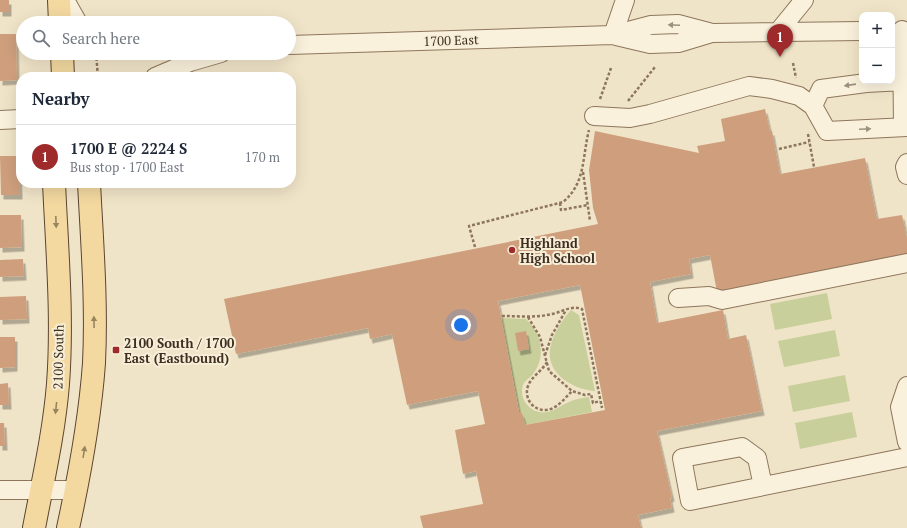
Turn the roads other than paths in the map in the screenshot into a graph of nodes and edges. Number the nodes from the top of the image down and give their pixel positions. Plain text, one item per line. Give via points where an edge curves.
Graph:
1 (59, 0) edge
2 (65, 0) edge
3 (625, 0) edge
4 (804, 0) edge
5 (60, 16) edge
6 (74, 16) edge
7 (900, 30) edge
8 (859, 31) edge
9 (778, 32) junction
10 (613, 35) junction
11 (296, 45) edge
12 (62, 60) edge
13 (197, 60) edge
14 (63, 72) edge
15 (167, 72) edge
16 (903, 81) junction
17 (813, 106) junction
18 (594, 116) road end
19 (16, 119) edge
20 (0, 120) edge
21 (905, 127) edge
22 (907, 163) edge
23 (907, 175) edge
24 (54, 188) edge
25 (89, 188) edge
26 (907, 263) edge
27 (678, 298) dead end
28 (905, 402) edge
29 (907, 442) edge
30 (907, 457) edge
31 (763, 486) dead end
32 (42, 489) junction
33 (0, 490) edge
34 (76, 490) junction
35 (34, 528) edge
36 (68, 528) edge

1 - 5 main road
2 - 6 street
3 - 10 street
4 - 9 street
7 - 16 street
8 - 9 street, 1700 East
9 - 10 street, 1700 East via 712,33 671,24 651,25
10 - 11 street, 1700 East
12 - 14 main road
13 - 15 street
16 -> 17 street via 821,89
16 - 21 street
17 - 18 street via 799,96 749,86 630,118
17 -> 21 street via 827,131
19 - 20 street
22 - 23 street
24 -> 32 main road, 2100 South via 59,300 58,376 55,413
34 -> 25 main road via 88,428 94,361
26 - 27 street via 722,300 709,296
28 - 29 street
30 - 31 street
32 - 33 street
32 - 34 street
32 - 35 main road, 2100 South
34 - 36 main road

